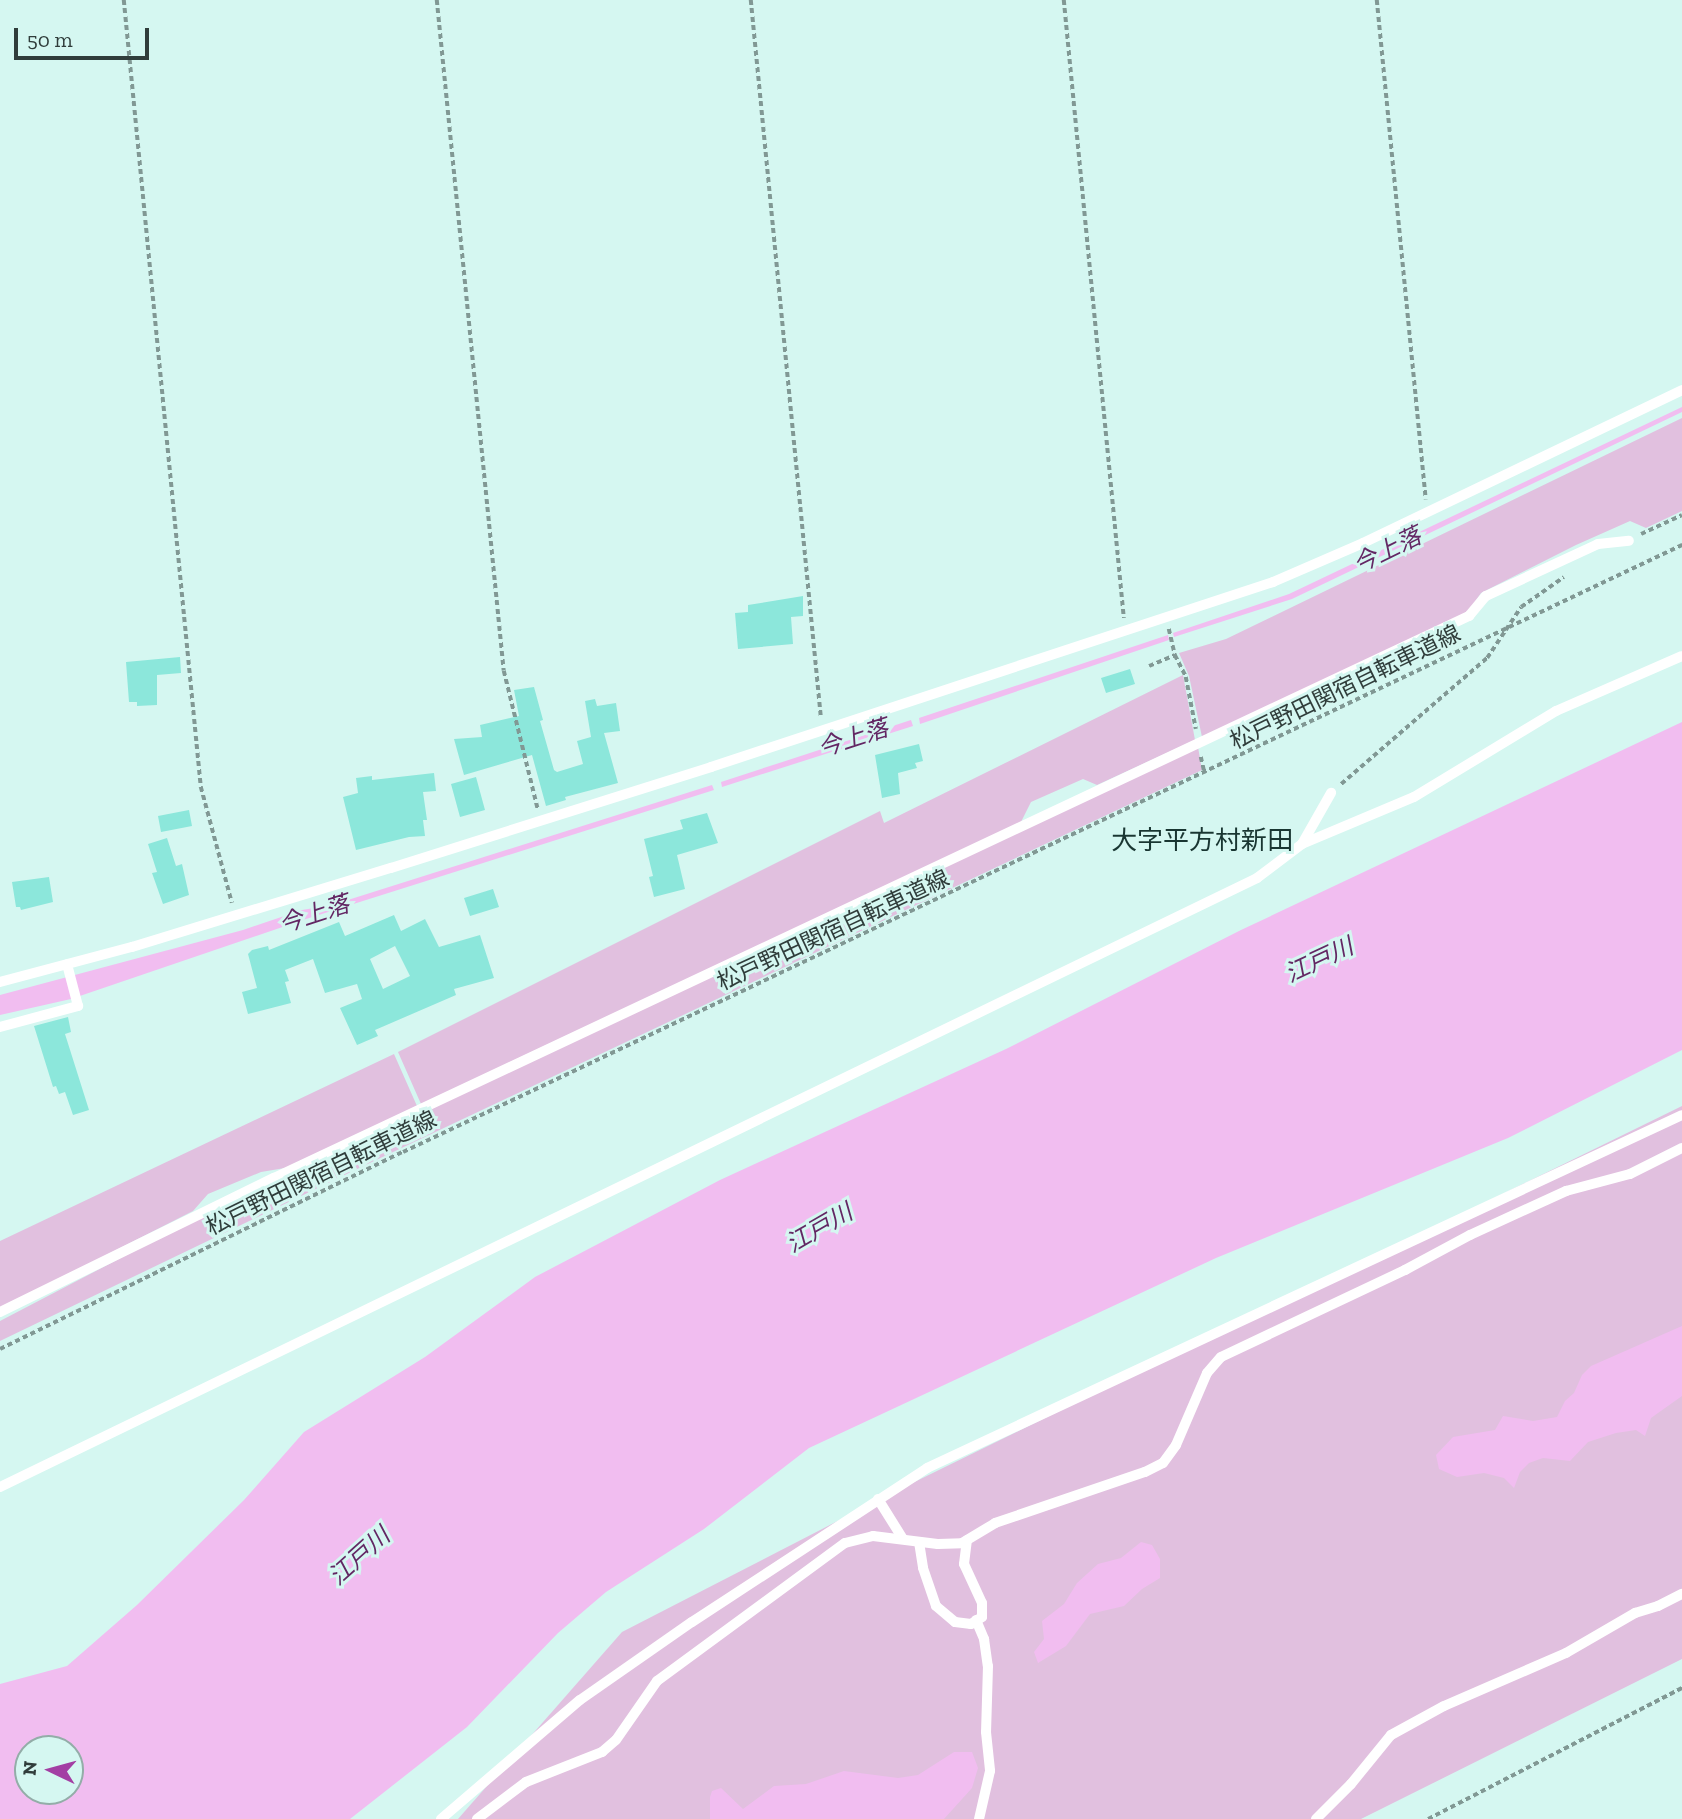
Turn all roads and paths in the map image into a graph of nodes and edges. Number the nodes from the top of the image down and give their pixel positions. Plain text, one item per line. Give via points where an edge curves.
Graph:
1 (124, 0) edge
2 (437, 0) edge
3 (751, 0) edge
4 (1064, 0) edge
5 (1377, 0) edge
6 (1682, 390) edge
7 (1427, 512) junction
8 (1682, 515) edge
9 (1629, 541) joint
10 (1682, 545) edge
11 (1572, 572) dead end
12 (1168, 625) dead end
13 (1510, 627) junction
14 (1125, 630) junction
15 (1175, 655) junction
16 (1682, 656) edge
17 (1149, 666) dead end
18 (822, 729) junction
19 (1199, 743) junction
20 (1205, 774) junction
21 (1331, 793) joint
22 (541, 821) junction
23 (1303, 844) junction
24 (235, 915) junction
25 (67, 967) junction
26 (0, 982) edge
27 (0, 1027) edge
28 (1682, 1115) edge
29 (1682, 1148) edge
30 (0, 1312) edge
31 (0, 1349) edge
32 (0, 1487) edge
33 (878, 1499) junction
34 (903, 1539) junction
35 (967, 1539) junction
36 (919, 1542) junction
37 (1682, 1594) edge
38 (976, 1620) junction
39 (1682, 1688) edge
40 (441, 1819) edge
41 (477, 1819) edge
42 (979, 1819) edge
43 (1316, 1819) edge
44 (1428, 1819) edge

1 - 24 path via 201,788
2 - 22 path via 504,671
3 - 18 path
4 - 14 path
5 - 7 path
6 - 7 lane
7 - 14 lane via 1303,570
8 - 9 path
9 - 19 lane via 1598,544 1486,596 1469,615
10 - 13 path, 松戸野田関宿自転車道線
11 - 13 path via 1521,607
12 - 15 path
13 - 20 path, 松戸野田関宿自転車道線
13 - 21 path via 1487,658
14 - 18 lane
15 - 17 path
15 - 19 path via 1186,677
16 - 23 lane via 1556,711 1414,797
18 - 22 lane
19 - 20 path
19 - 30 lane via 204,1211
20 - 31 path, 松戸野田関宿自転車道線 via 428,1140
21 - 23 lane
22 - 24 lane
23 - 32 lane via 1257,878
24 - 25 lane
25 - 26 lane
25 - 27 lane via 78,1006
28 - 33 lane via 957,1452
29 - 35 lane via 1630,1174 1566,1191 1221,1357 1207,1373 1176,1445 1163,1462 995,1523
33 - 34 lane
33 - 40 lane via 580,1700
34 - 36 lane
34 - 41 lane via 873,1536 845,1543 657,1681 603,1752 526,1782
35 - 36 lane via 962,1543
35 - 38 lane via 964,1564 982,1603 982,1617
36 - 38 lane via 936,1606 955,1622 971,1624
37 - 43 lane via 1391,1735
38 - 42 lane via 986,1653 989,1704 990,1771
39 - 44 path

